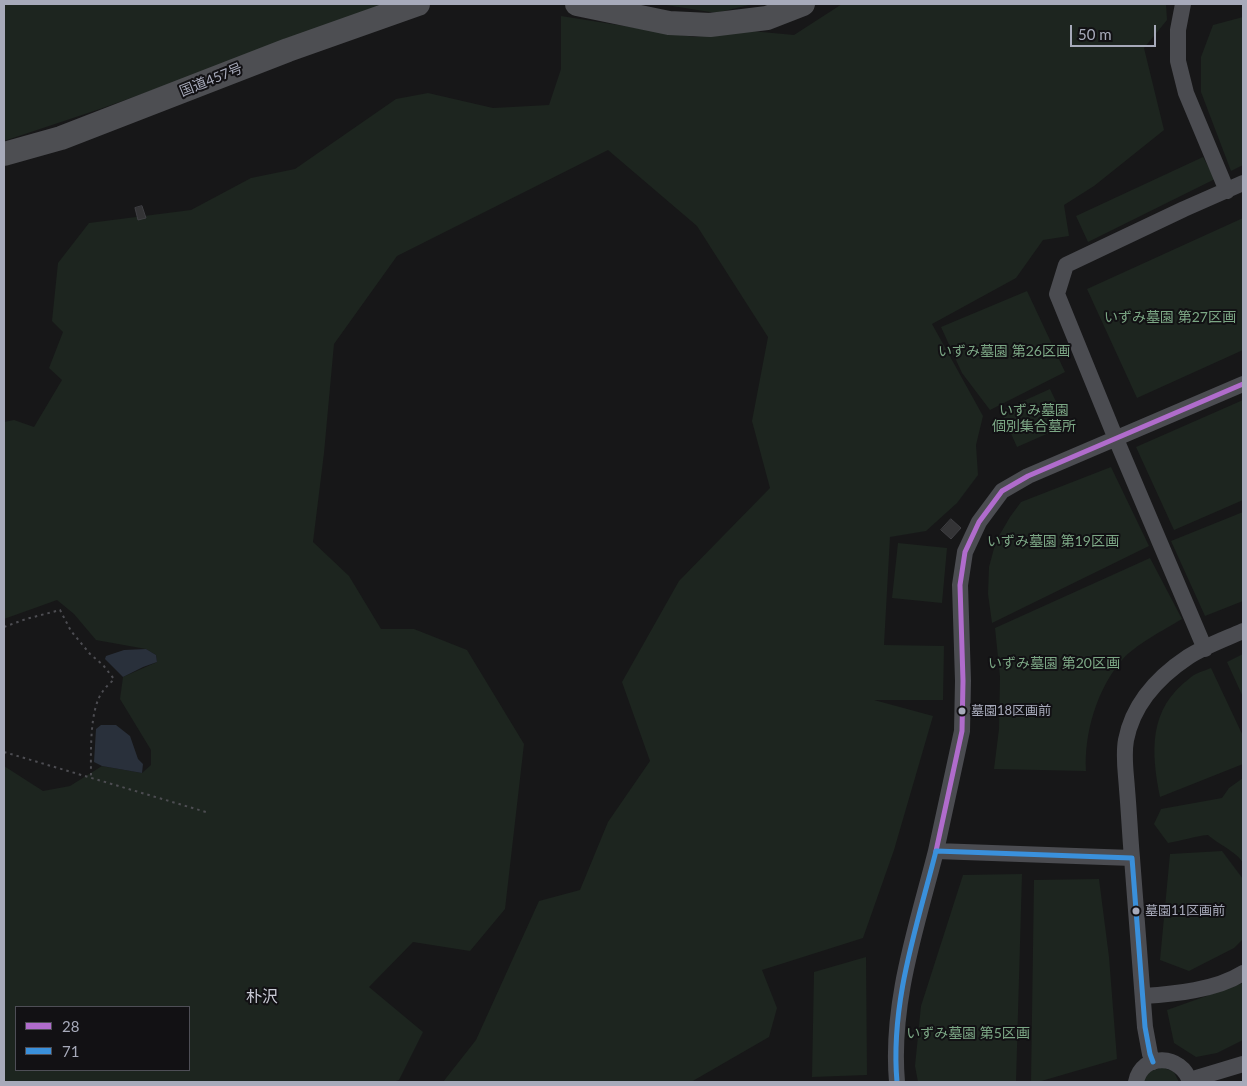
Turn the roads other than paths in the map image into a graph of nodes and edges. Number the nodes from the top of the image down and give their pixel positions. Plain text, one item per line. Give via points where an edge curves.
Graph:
1 (418, 4) edge
2 (577, 4) edge
3 (804, 4) edge
4 (1183, 4) edge
5 (4, 154) edge
6 (1243, 183) edge
7 (1227, 190) junction
8 (1243, 384) edge
9 (1116, 439) junction
10 (1243, 631) edge
11 (1205, 649) junction
12 (936, 851) junction
13 (1132, 858) junction
14 (1243, 973) edge
15 (1143, 996) junction
16 (1153, 1062) junction
17 (1243, 1064) edge
18 (1190, 1081) edge
19 (897, 1082) edge
20 (1136, 1082) edge

1 - 5 highway, 国道457号 via 288,50 61,138
2 - 3 highway via 669,23 710,25 767,18
4 - 7 street via 1178,30 1178,61 1186,93
6 - 7 street
7 - 9 street via 1066,265 1056,294
8 - 9 street
9 - 11 street
9 - 12 street via 1028,476 1002,491 979,522 966,552 960,585 962,730
10 - 11 street
11 - 13 street via 1190,656 1153,687 1138,706 1130,724 1125,759
12 - 13 street
12 - 19 street via 901,988
13 - 15 street
14 - 15 street via 1223,982 1176,994
15 - 16 street
16 - 18 street via 1175,1062 1186,1071
16 - 20 street via 1141,1071
17 - 18 street

